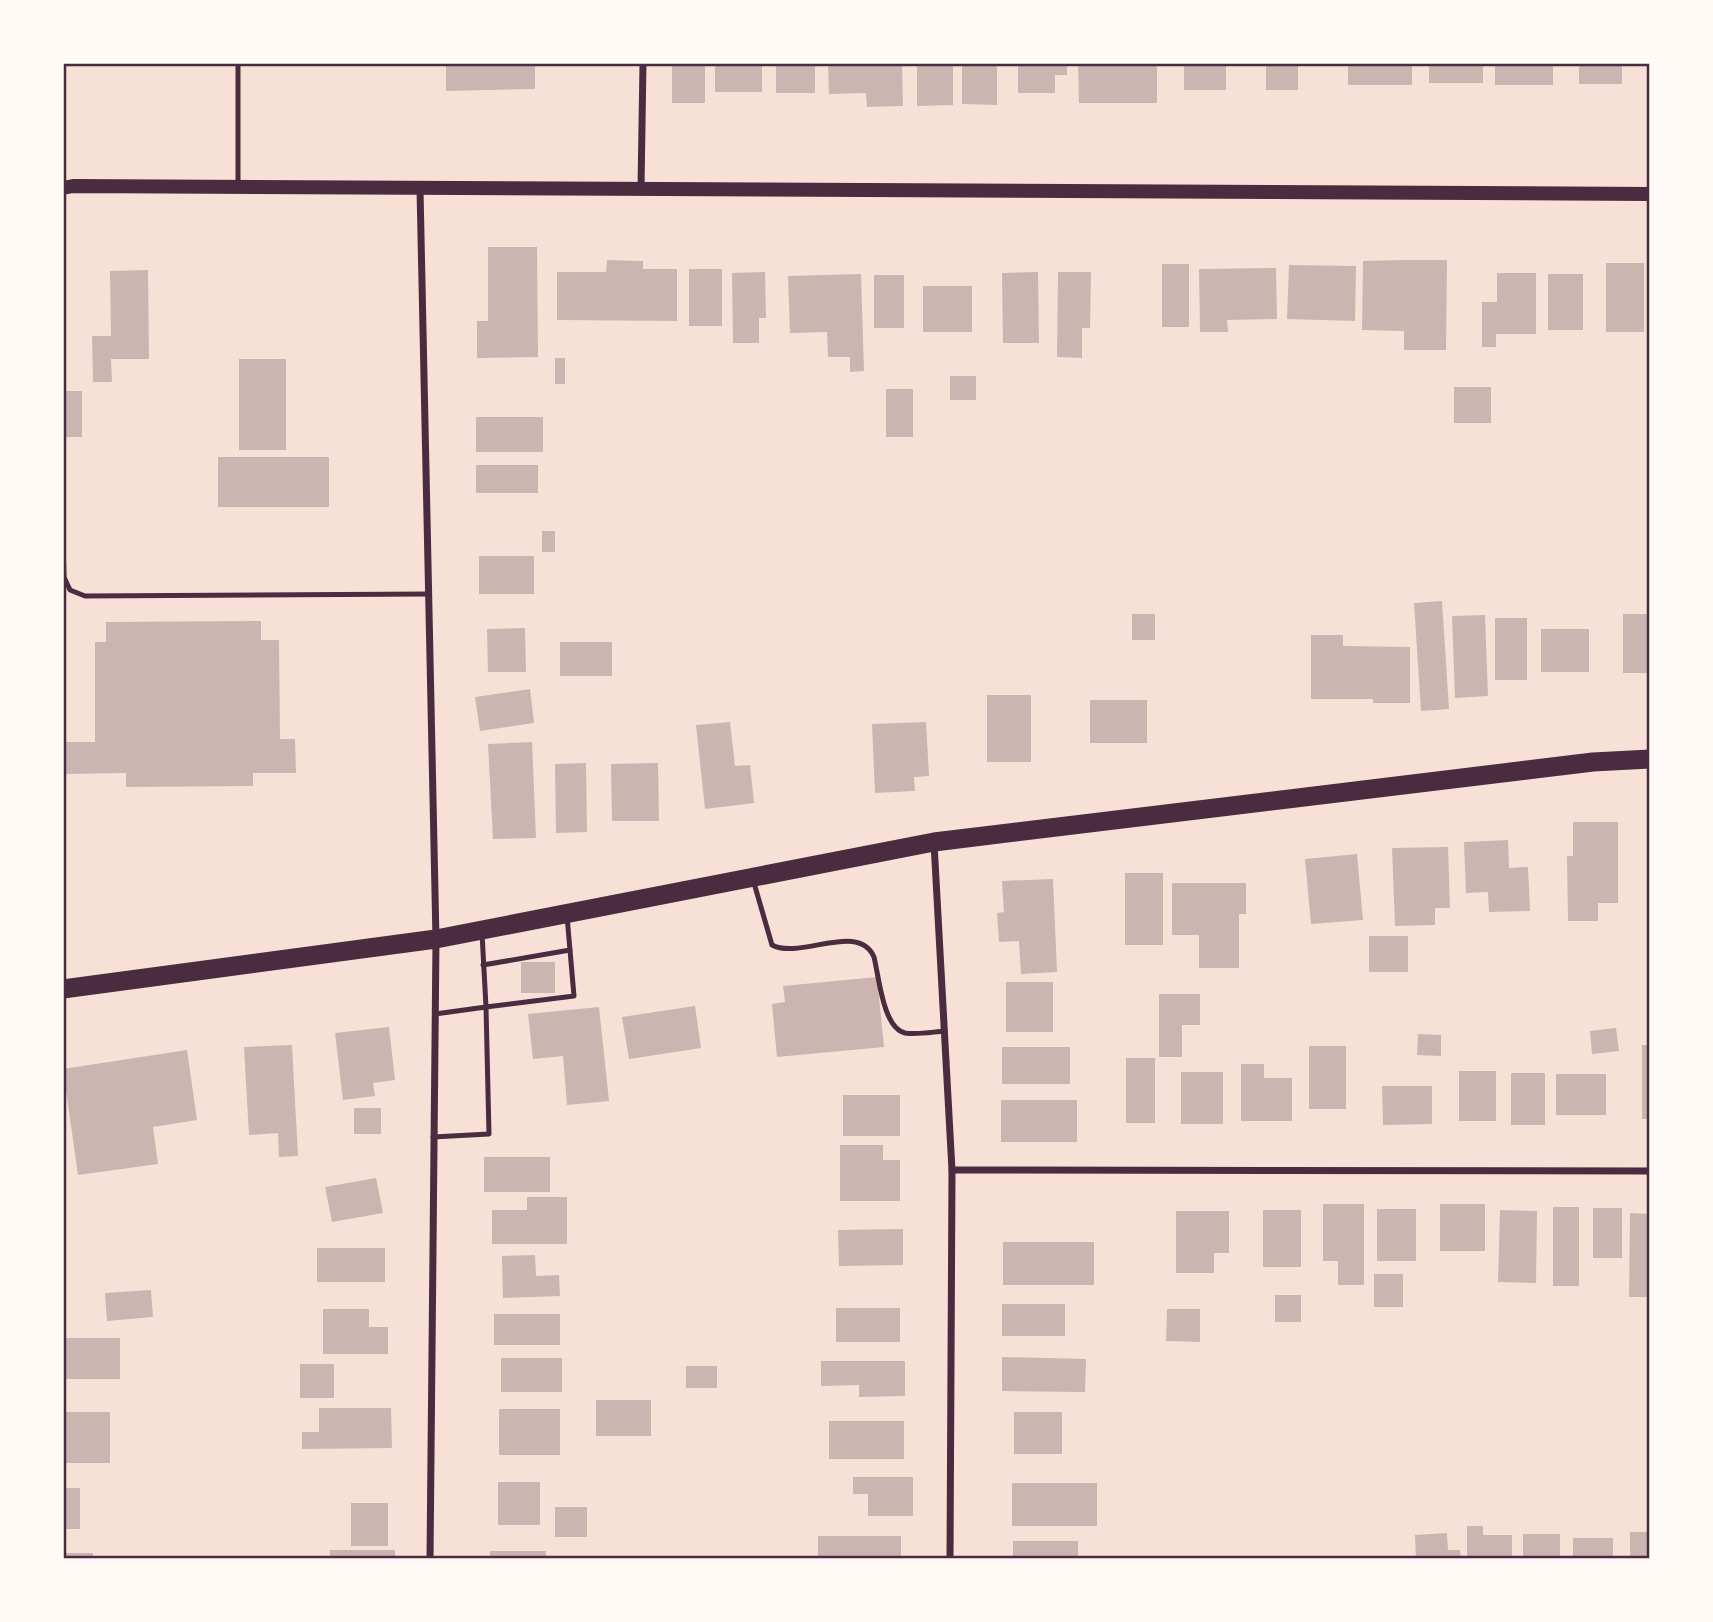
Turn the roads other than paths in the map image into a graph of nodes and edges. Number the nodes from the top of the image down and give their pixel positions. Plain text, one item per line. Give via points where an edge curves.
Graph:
1 (238, 63) edge
2 (643, 63) edge
3 (63, 188) edge
4 (238, 188) junction
5 (420, 189) junction
6 (640, 189) junction
7 (1650, 194) edge
8 (63, 541) edge
9 (429, 594) junction
10 (1650, 759) edge
11 (934, 842) junction
12 (752, 877) junction
13 (567, 913) junction
14 (482, 930) junction
15 (436, 939) junction
16 (570, 950) junction
17 (483, 965) junction
18 (63, 989) edge
19 (486, 1007) junction
20 (435, 1014) junction
21 (945, 1031) junction
22 (433, 1138) junction
23 (952, 1170) junction
24 (1650, 1171) edge
25 (430, 1559) edge
26 (950, 1559) edge

1 - 4 lane
2 - 6 street
3 - 4 main road
4 - 5 main road
5 - 6 main road
5 - 9 street
6 - 7 main road
8 - 9 lane via 64,577 70,590 85,596
9 - 15 street
10 - 11 highway via 1580,763
11 - 12 highway
11 - 21 street
12 - 13 highway
12 - 21 lane via 772,945 792,949 862,943 871,950 895,1029 906,1033
13 - 14 highway
13 - 16 lane
14 - 15 highway
14 - 17 lane
15 - 18 highway
15 - 20 street
16 - 17 lane
16 - 19 lane via 574,996
17 - 19 lane
19 - 20 lane
19 - 22 lane via 489,1134
20 - 22 street
21 - 23 street
22 - 25 street
23 - 24 street
23 - 26 street

